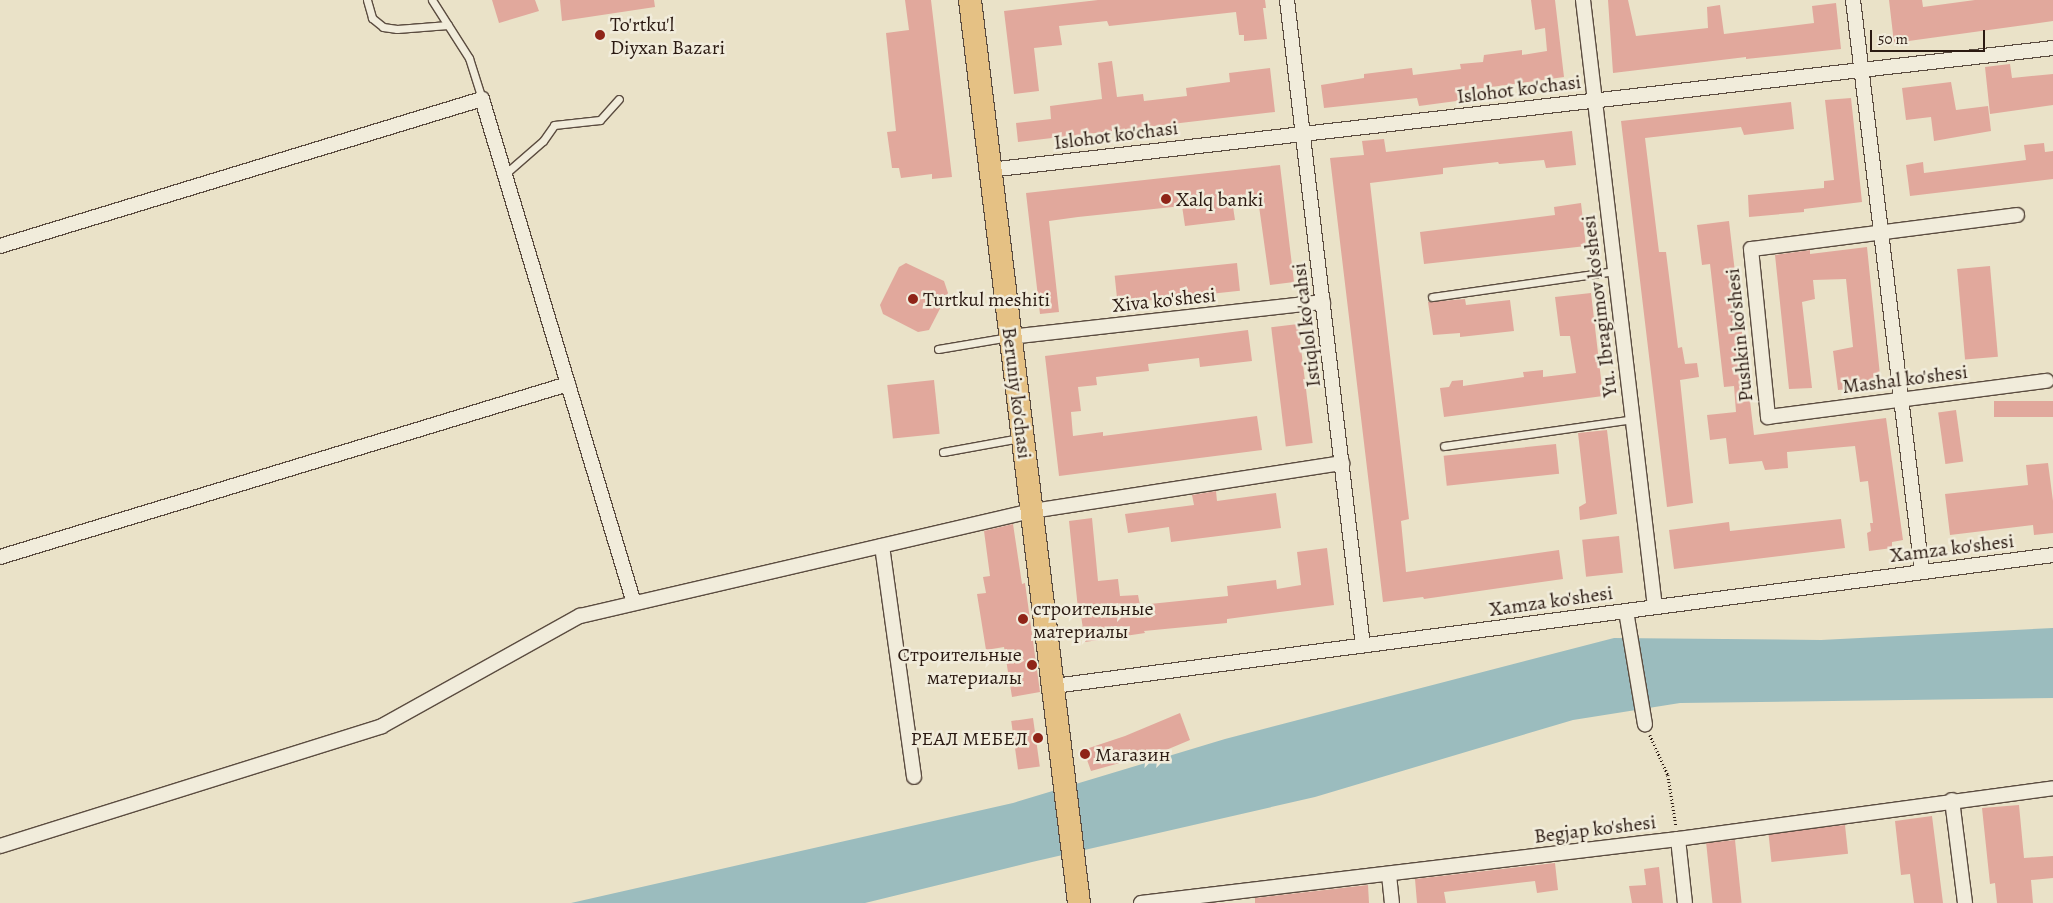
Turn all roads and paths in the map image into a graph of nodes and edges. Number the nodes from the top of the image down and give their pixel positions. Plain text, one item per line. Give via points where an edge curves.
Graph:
1 (367, 0) edge
2 (432, 0) edge
3 (970, 0) edge
4 (1287, 0) edge
5 (1584, 0) edge
6 (1853, 0) edge
7 (448, 25) junction
8 (2053, 48) edge
9 (1860, 70) junction
10 (482, 99) junction
11 (619, 100) dead end
12 (1595, 100) junction
13 (1303, 134) junction
14 (989, 170) junction
15 (504, 175) junction
16 (2017, 215) dead end
17 (1880, 231) junction
18 (0, 246) edge
19 (1615, 271) junction
20 (1432, 297) dead end
21 (1323, 302) junction
22 (1010, 337) junction
23 (938, 349) dead end
24 (2047, 381) dead end
25 (568, 384) junction
26 (1901, 400) junction
27 (1768, 417) joint
28 (1633, 419) junction
29 (1023, 438) junction
30 (1444, 446) dead end
31 (943, 452) dead end
32 (1342, 463) junction
33 (1032, 511) junction
34 (882, 546) junction
35 (2053, 555) edge
36 (0, 557) edge
37 (1922, 572) junction
38 (634, 604) junction
39 (1655, 607) junction
40 (1626, 611) junction
41 (1363, 646) junction
42 (1054, 686) junction
43 (1645, 724) joint
44 (914, 777) dead end
45 (2053, 788) edge
46 (1952, 800) junction
47 (1678, 839) junction
48 (0, 846) edge
49 (1389, 875) junction
50 (1079, 903) edge
51 (1141, 903) edge
52 (1392, 903) edge
53 (1685, 903) edge
54 (1965, 903) edge

1 - 7 lane via 372,18 383,27
2 - 7 lane
3 - 14 main road, Beruniy ko'chasi
4 - 13 street, Istiqlol ko'cahsi
5 - 12 street, Yu. Ibragimov ko'shesi
6 - 9 street
7 - 10 lane via 469,58
8 - 9 street, Islohot ko'chasi
9 - 12 street, Islohot ko'chasi
9 - 17 street
10 - 15 street
10 - 18 street
11 - 15 lane via 600,120 554,126 544,141
12 - 13 street, Islohot ko'chasi
12 - 19 street, Yu. Ibragimov ko'shesi
13 - 14 street, Islohot ko'chasi
13 - 21 street, Istiqlol ko'cahsi
14 - 22 main road, Beruniy ko'chasi
15 - 25 street
16 - 17 street
17 - 26 street
17 - 27 street, Pushkin ko'shesi via 1751,249
19 - 20 lane
19 - 28 street, Yu. Ibragimov ko'shesi
21 - 22 street, Xiva ko'shesi
21 - 32 street, Istiqlol ko'cahsi
22 - 23 lane
22 - 29 main road, Beruniy ko'chasi
24 - 26 street, Mashal ko'shesi
25 - 36 street
25 - 38 street
26 - 27 street, Mashal ko'shesi
26 - 37 street
28 - 30 lane
28 - 39 street, Yu. Ibragimov ko'shesi
29 - 31 lane
29 - 33 main road, Beruniy ko'chasi
32 - 33 street
32 - 41 street, Istiqlol ko'cahsi
33 - 34 street
33 - 42 main road, Beruniy ko'chasi
34 - 38 street
34 - 44 street
35 - 37 street, Xamza ko'shesi
37 - 39 street, Xamza ko'shesi
38 - 48 street via 580,616 382,726
39 - 40 street, Xamza ko'shesi
40 - 41 street, Xamza ko'shesi
40 - 43 street
41 - 42 street, Xamza ko'shesi
42 - 50 main road, Beruniy ko'chasi
43 - 47 path via 1668,775
45 - 46 street, Begjap ko'shesi
46 - 47 street, Begjap ko'shesi
46 - 54 street
47 - 49 street, Begjap ko'shesi
47 - 53 street
49 - 51 street, Begjap ko'shesi
49 - 52 street

